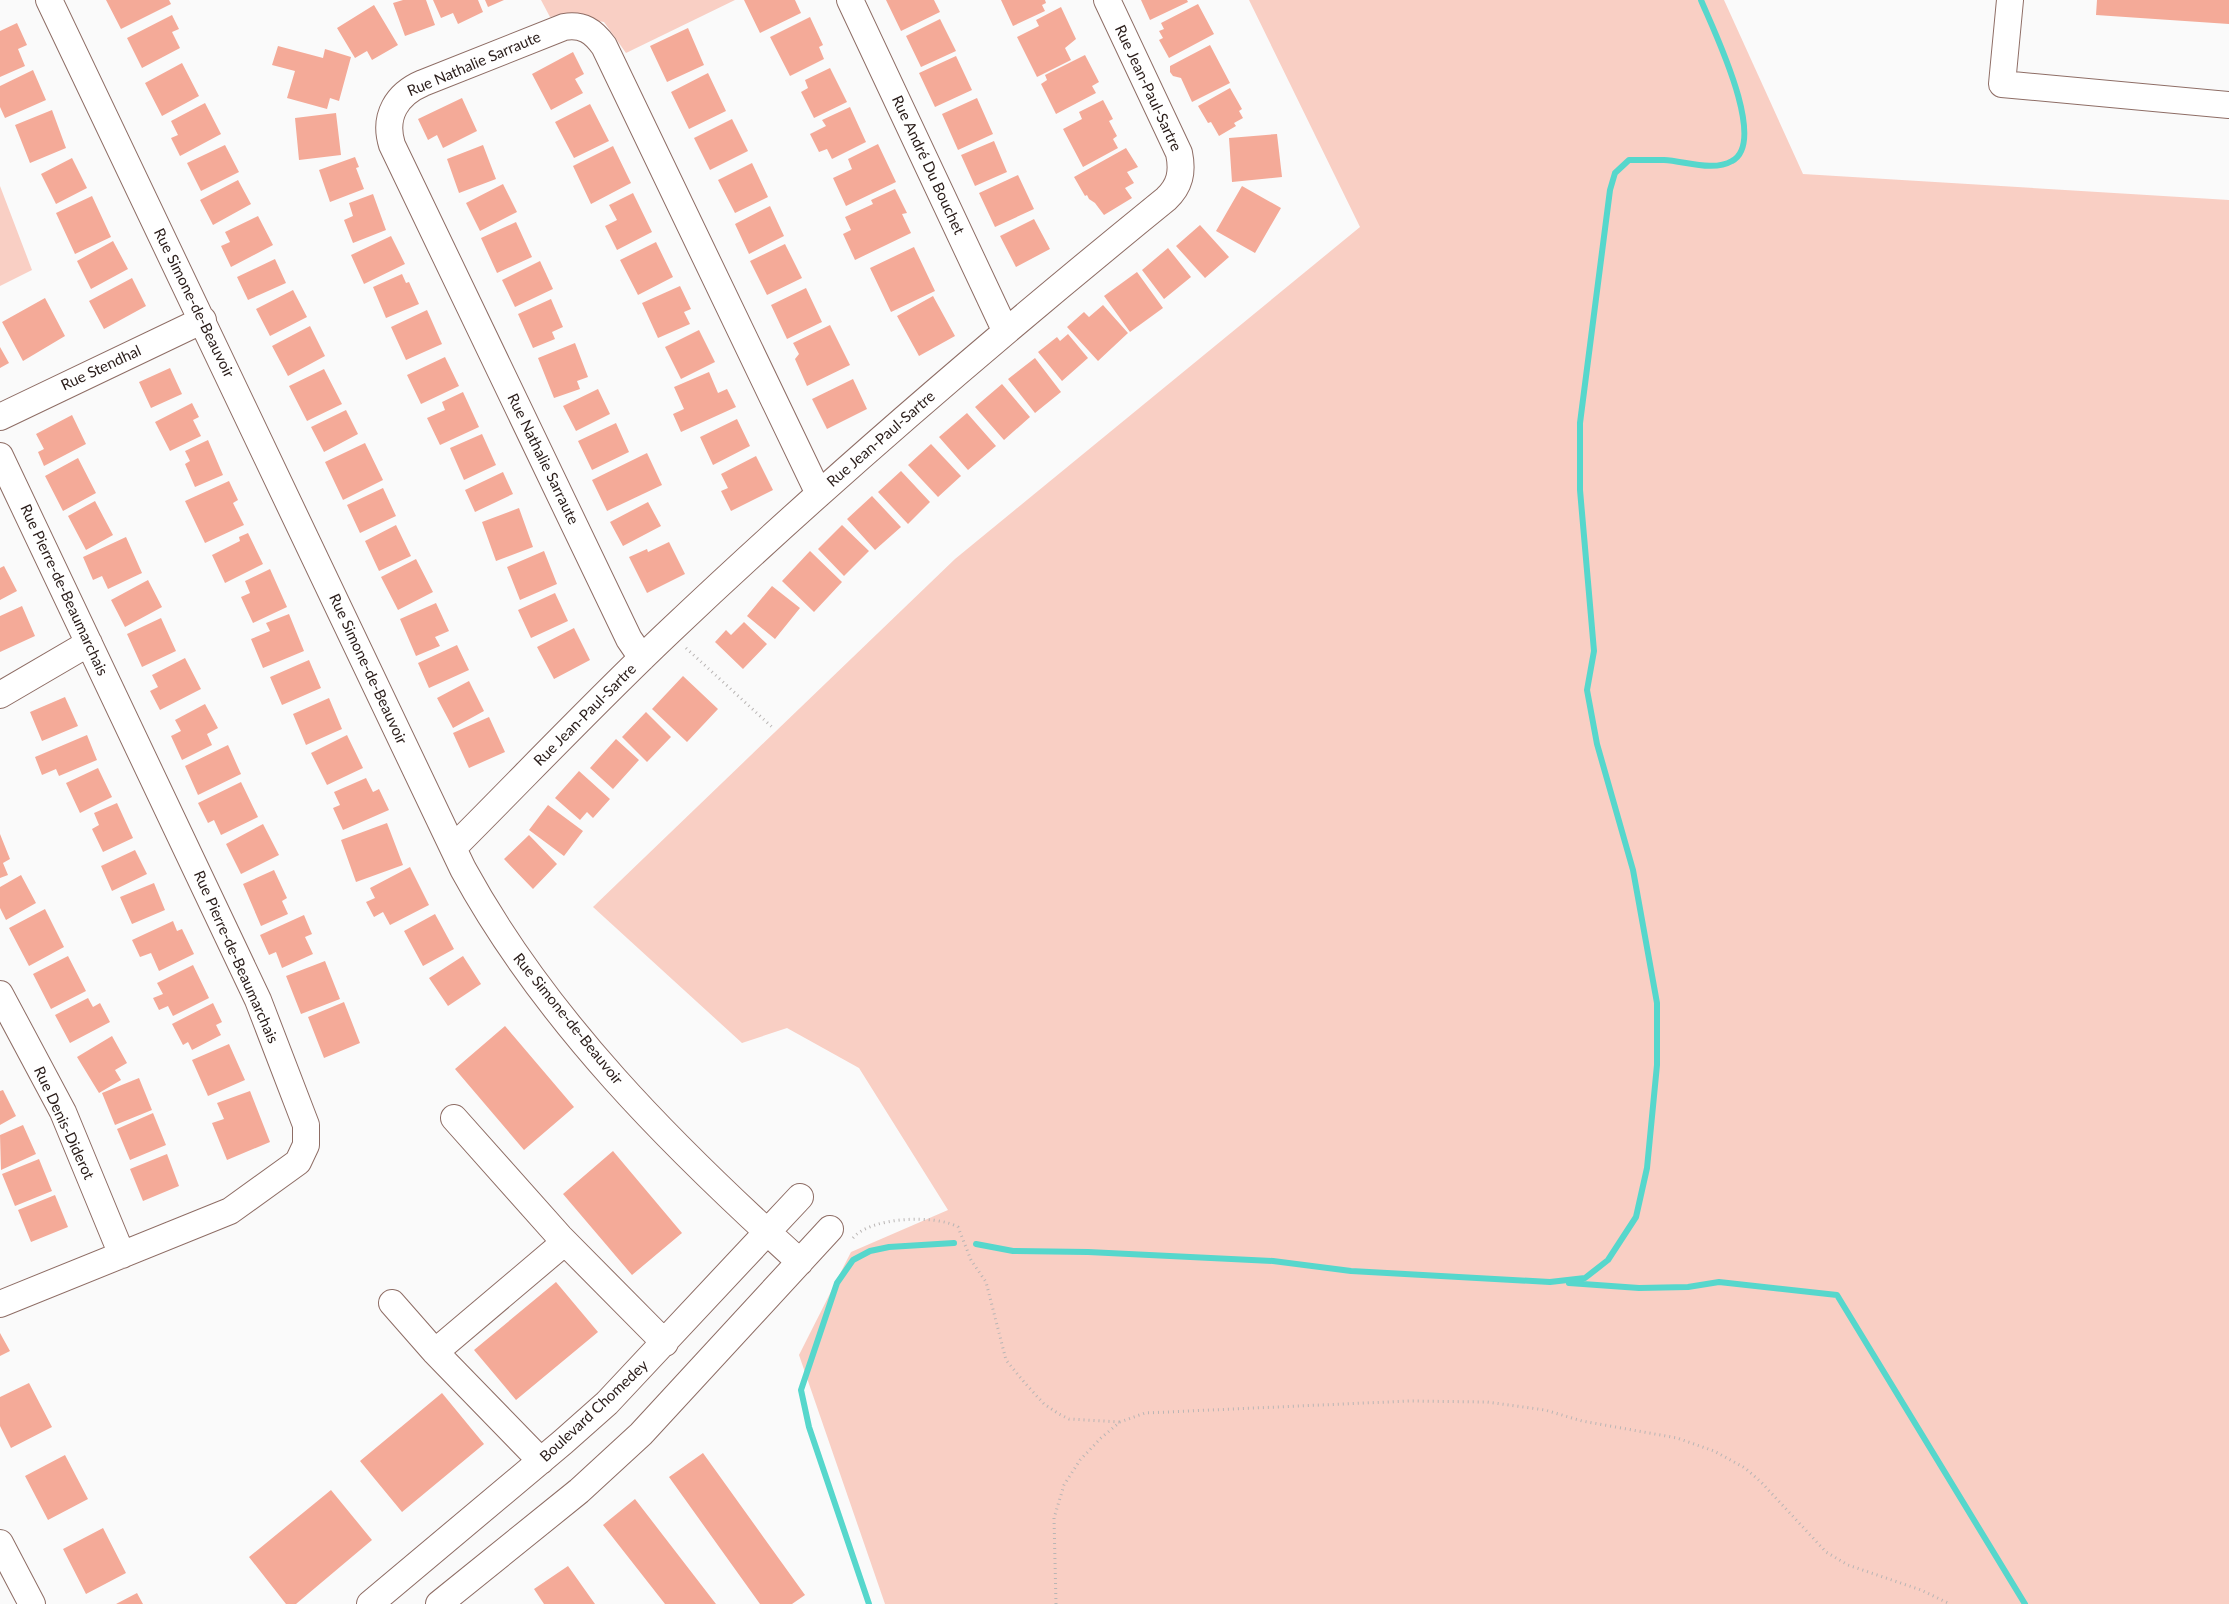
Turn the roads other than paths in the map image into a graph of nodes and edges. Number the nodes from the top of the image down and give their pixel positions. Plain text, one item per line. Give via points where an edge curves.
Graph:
1 (49, 0) edge
2 (850, 0) edge
3 (1107, 0) edge
4 (2010, 0) edge
5 (2229, 105) edge
6 (202, 320) junction
7 (1005, 330) junction
8 (0, 417) edge
9 (0, 456) edge
10 (819, 494) junction
11 (89, 643) junction
12 (642, 658) junction
13 (0, 695) edge
14 (453, 848) junction
15 (0, 994) edge
16 (454, 1118) dead end
17 (800, 1197) dead end
18 (768, 1232) junction
19 (839, 1237) road end
20 (565, 1242) junction
21 (122, 1254) junction
22 (800, 1262) junction
23 (392, 1303) dead end
24 (0, 1304) edge
25 (665, 1343) junction
26 (435, 1352) junction
27 (541, 1461) junction
28 (0, 1544) edge
29 (32, 1604) edge
30 (370, 1604) edge
31 (439, 1604) edge

1 - 6 street, Rue Simone-de-Beauvoir
2 - 7 street, Rue André Du Bouchet
3 - 7 street, Rue Jean-Paul-Sartre via 1172,136 1181,162 1180,178 1166,199
4 - 5 street via 2002,84
6 - 8 street, Rue Stendhal
6 - 14 street, Rue Simone-de-Beauvoir
7 - 10 street, Rue Jean-Paul-Sartre
9 - 11 street, Rue Pierre-de-Beaumarchais
10 - 12 street, Rue Jean-Paul-Sartre
10 - 12 street, Rue Nathalie Sarraute via 604,46 593,32 573,25 555,30 417,86 399,98 390,115 389,125 395,150 629,639
11 - 13 street
11 - 21 street, Rue Pierre-de-Beaumarchais via 258,1000 307,1135 298,1162 230,1212
12 - 14 street, Rue Jean-Paul-Sartre
14 - 18 street, Rue Simone-de-Beauvoir via 489,917 584,1043 629,1094
15 - 21 street, Rue Denis-Diderot via 63,1112
16 - 20 street
17 - 18 street, Boulevard Chomedey
18 - 22 street, Rue Simone-de-Beauvoir
18 - 25 street, Boulevard Chomedey
19 - 22 street
20 - 25 street
20 - 26 street
21 - 24 street, Rue Pierre-de-Beaumarchais
22 - 31 street via 641,1434 579,1491
23 - 26 street
25 - 27 street, Boulevard Chomedey via 607,1403
26 - 27 street
27 - 30 street, Boulevard Chomedey
28 - 29 street

